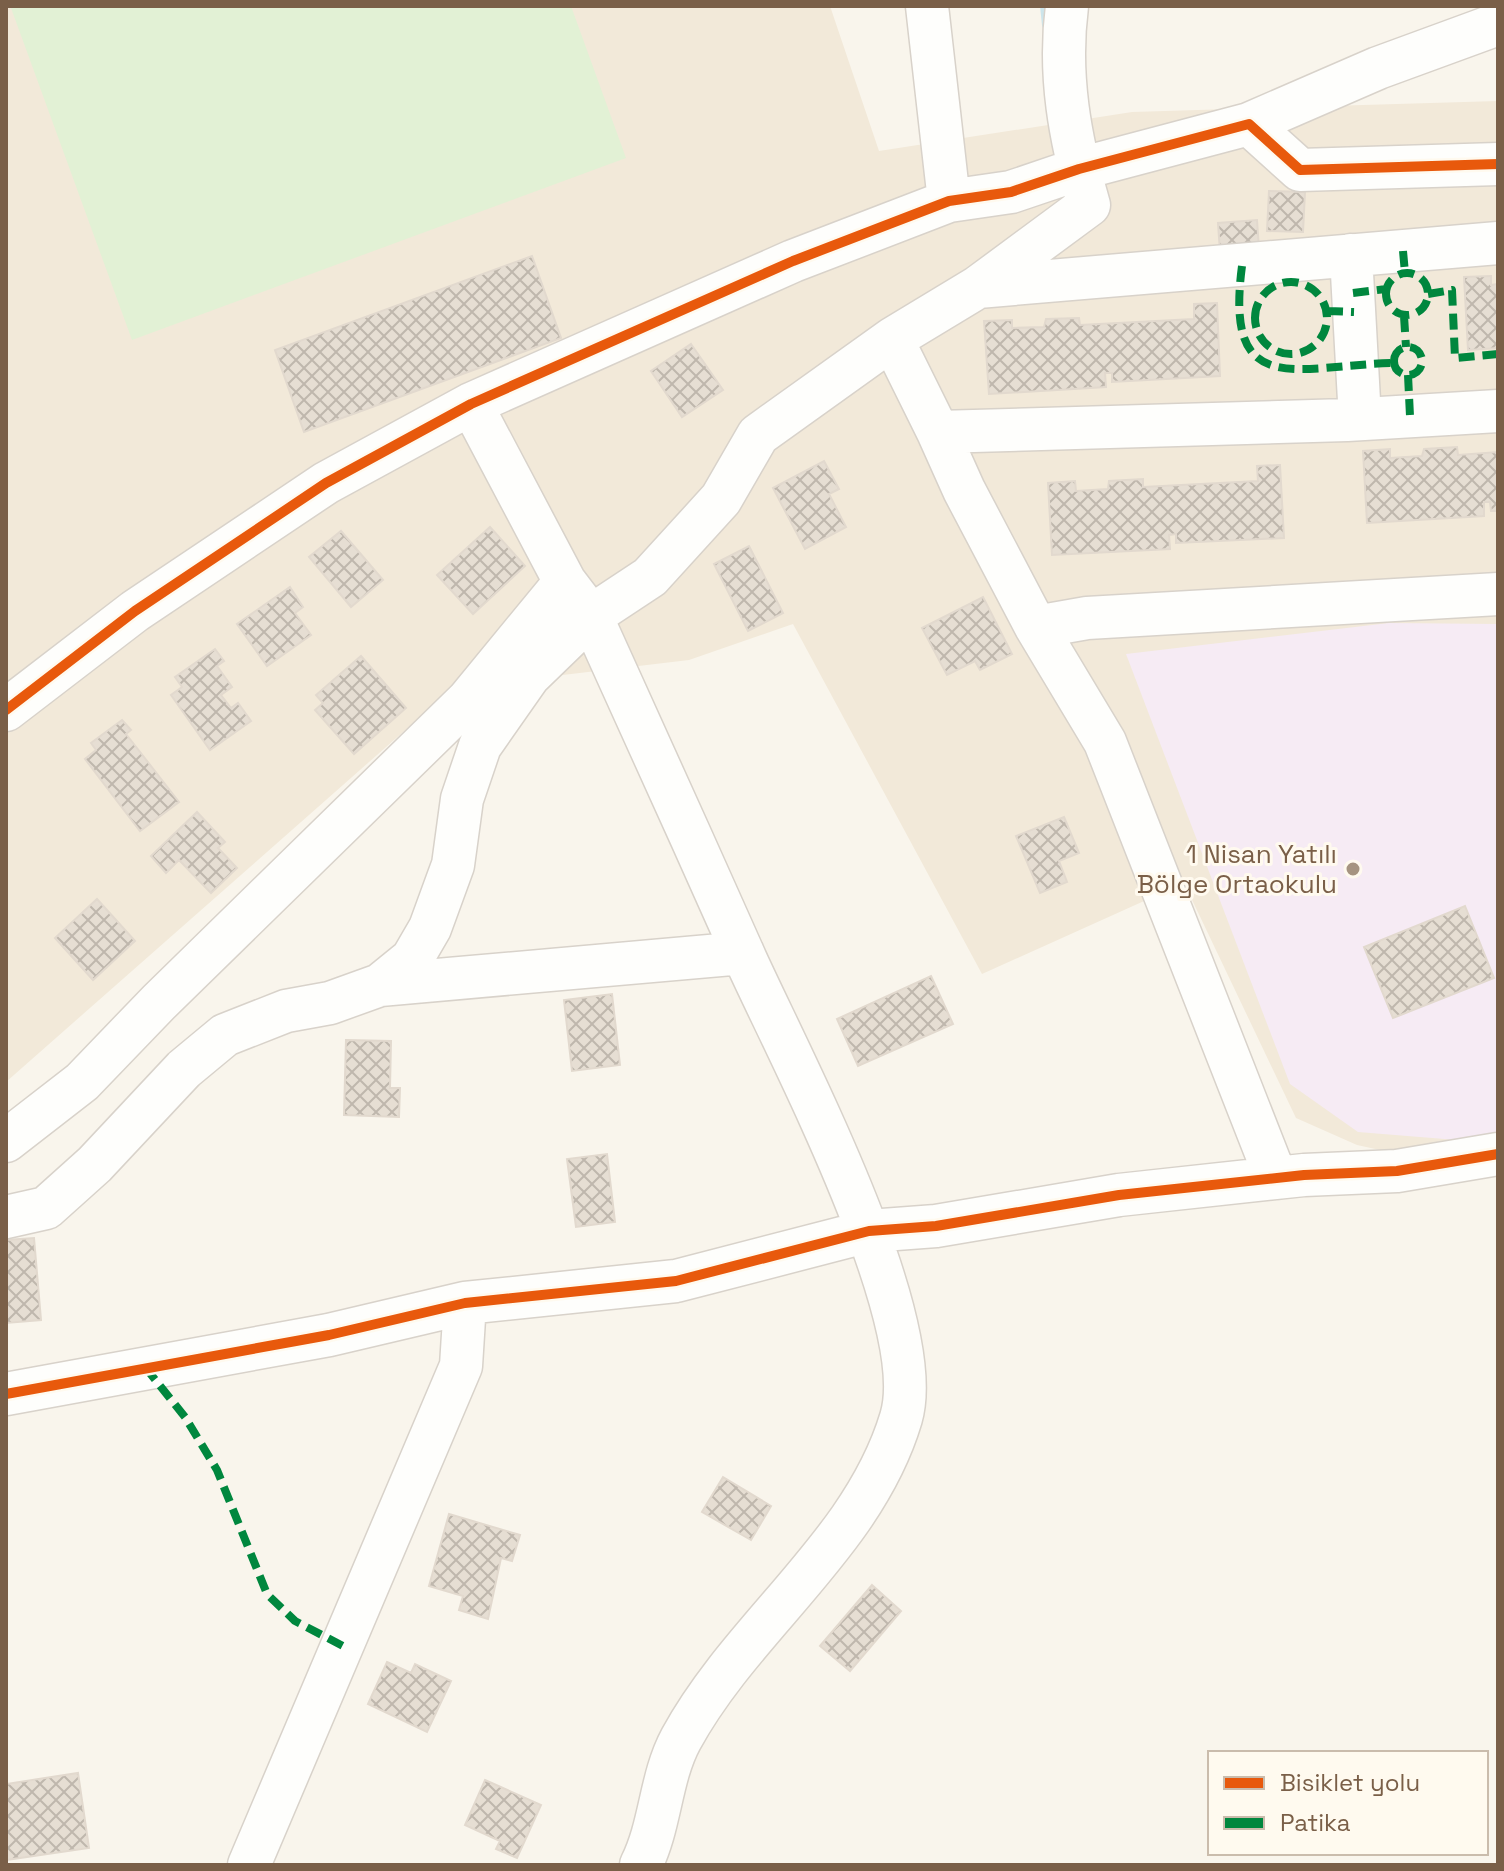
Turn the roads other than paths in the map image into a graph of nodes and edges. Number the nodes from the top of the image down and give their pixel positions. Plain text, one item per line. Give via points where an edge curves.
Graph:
1 (927, 6) edge
2 (1067, 6) edge
3 (1498, 24) edge
4 (1249, 124) junction
5 (1498, 164) edge
6 (1079, 169) junction
7 (949, 201) junction
8 (1498, 243) edge
9 (1351, 255) junction
10 (978, 287) junction
11 (892, 339) junction
12 (471, 404) junction
13 (1498, 411) edge
14 (1360, 419) junction
15 (938, 432) junction
16 (565, 582) junction
17 (1498, 594) edge
18 (591, 616) junction
19 (1036, 627) junction
20 (6, 710) edge
21 (743, 953) junction
22 (380, 985) junction
23 (6, 1141) edge
24 (1498, 1154) edge
25 (1276, 1178) junction
26 (6, 1217) edge
27 (869, 1231) junction
28 (465, 1303) junction
29 (6, 1394) edge
30 (249, 1865) edge
31 (641, 1865) edge

1 - 7 street
2 - 6 street via 1062,52 1070,137
3 - 4 street
4 - 5 street via 1300,170
4 - 6 street
6 - 7 street via 1011,192
6 - 10 street via 1089,205
7 - 12 street via 793,261
8 - 9 street
9 - 10 street
9 - 14 street
10 - 11 street
11 - 15 street
11 - 18 street via 758,435 721,499 650,577
12 - 16 street
12 - 20 street via 326,483 135,611
13 - 14 street
14 - 15 street
15 - 19 street
16 - 18 street
16 - 23 street via 468,700 82,1082
17 - 19 street via 1087,618
18 - 21 street
18 - 22 street via 529,676 480,746 462,799 453,865 430,928 412,959
19 - 25 street via 1105,742
21 - 22 street
21 - 27 street
22 - 26 street via 330,1003 286,1011 225,1035 184,1069 46,1208
24 - 25 street via 1397,1171
25 - 27 street
27 - 28 street via 676,1281
27 - 31 street via 902,1343 906,1386 892,1447 846,1525 716,1687 680,1741 653,1841
28 - 29 street via 329,1335
28 - 30 street via 461,1366

